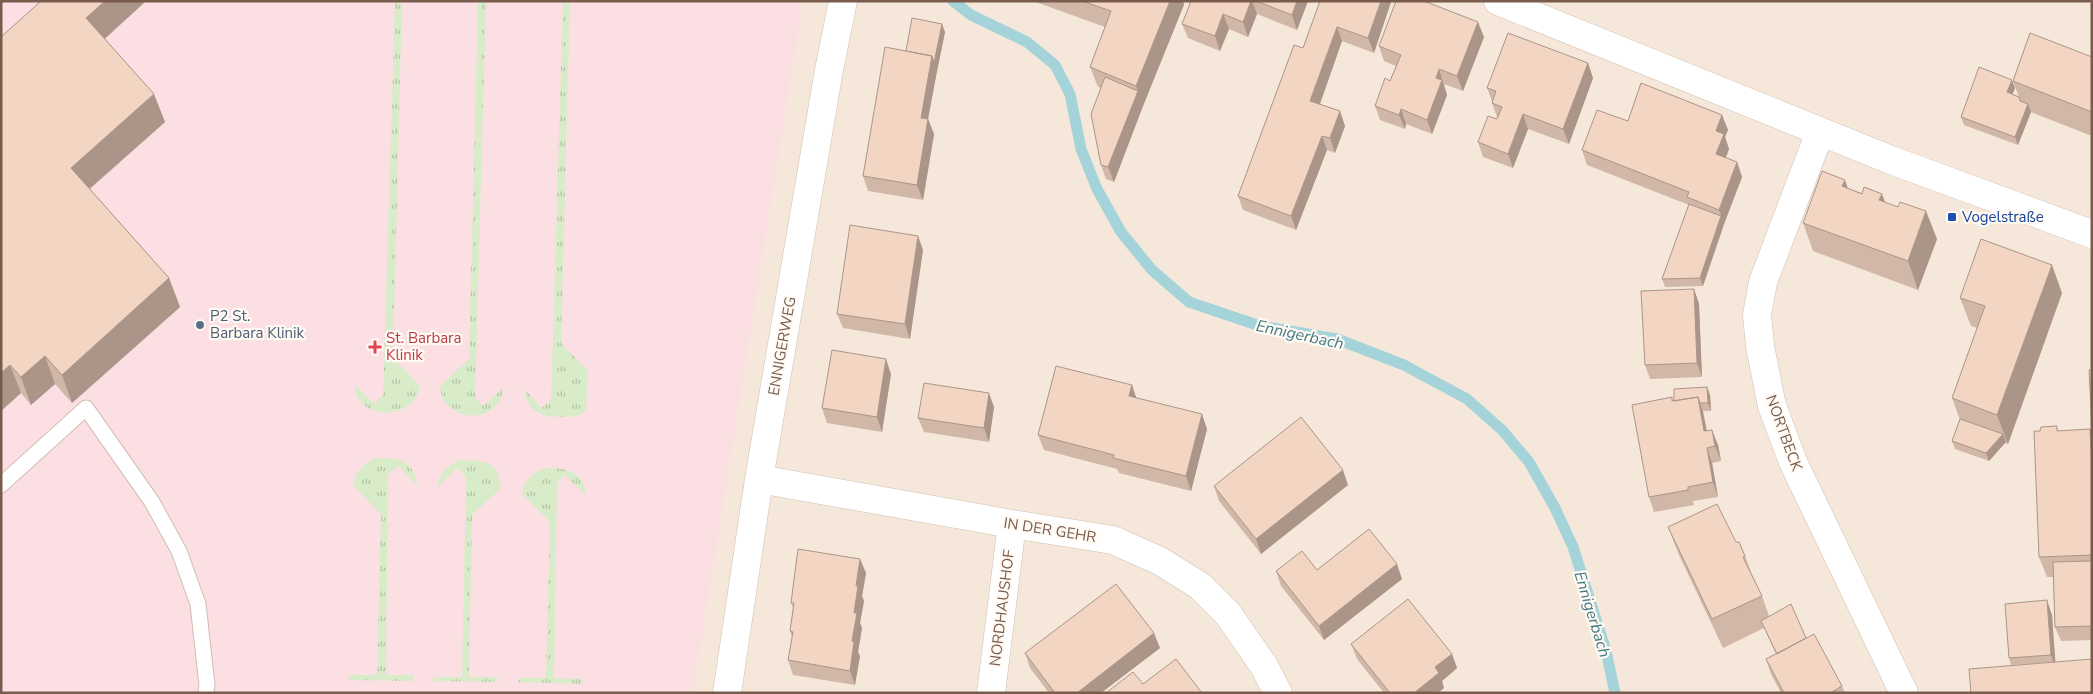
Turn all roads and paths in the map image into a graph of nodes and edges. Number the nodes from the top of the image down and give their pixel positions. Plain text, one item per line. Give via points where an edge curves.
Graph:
1 (843, 1) edge
2 (1498, 1) edge
3 (1820, 132) junction
4 (2092, 234) edge
5 (759, 479) junction
6 (1, 485) edge
7 (1012, 524) junction
8 (206, 693) edge
9 (727, 693) edge
10 (992, 693) edge
11 (1278, 693) edge
12 (1904, 693) edge

1 - 5 street, ENNIGERWEG
2 - 3 street
3 - 4 street
3 - 12 street, NORTBECK via 1763,282 1758,315 1760,346 1772,406 1793,462
5 - 7 street, IN DER GEHR
5 - 9 street, ENNIGERWEG
6 - 8 lane via 86,408 152,502 179,551 198,604
7 - 10 street, NORDHAUSHOF
7 - 11 street, IN DER GEHR via 1113,540 1160,561 1200,586 1228,614 1264,666

